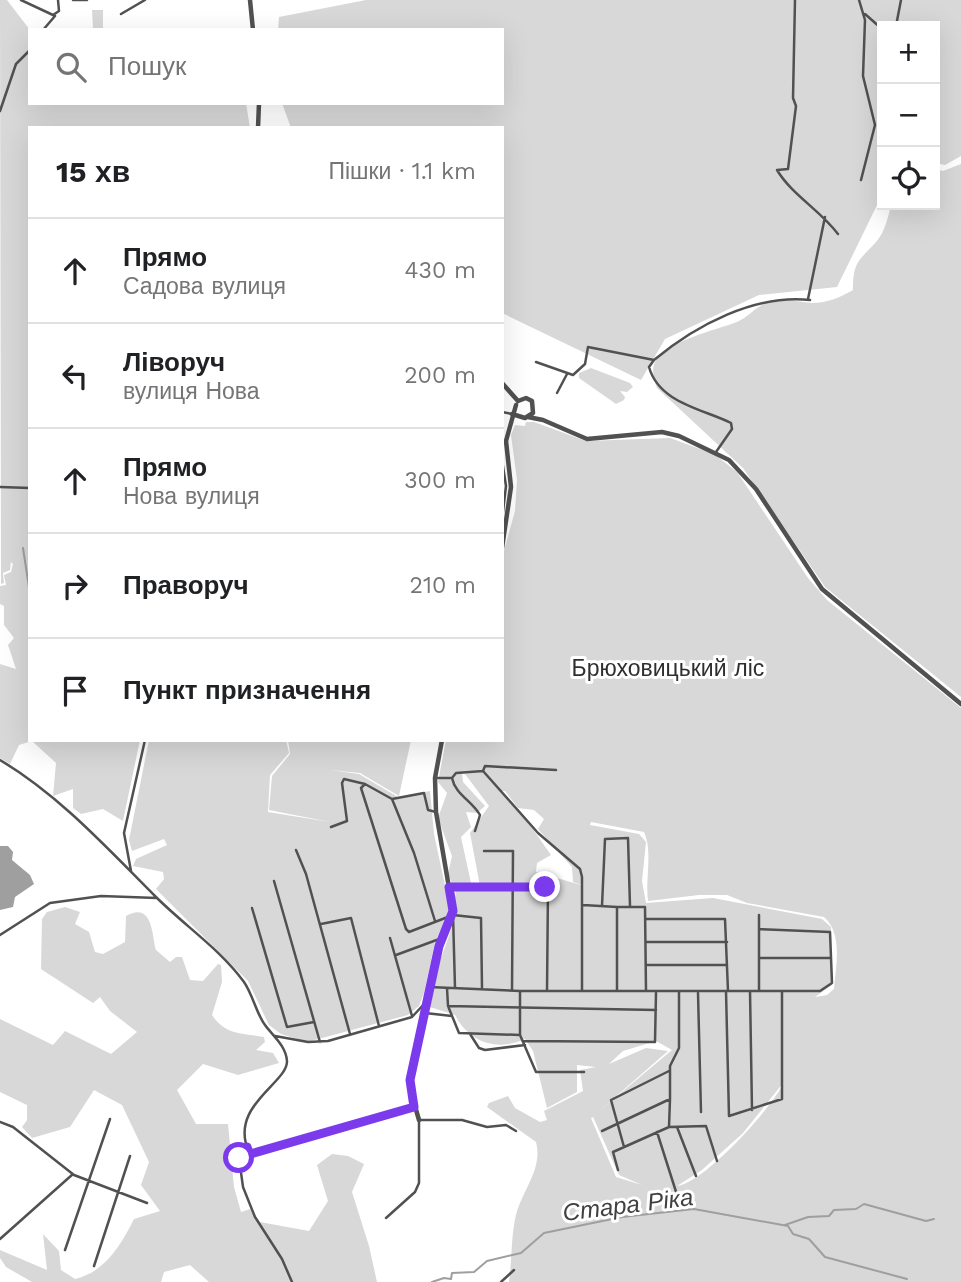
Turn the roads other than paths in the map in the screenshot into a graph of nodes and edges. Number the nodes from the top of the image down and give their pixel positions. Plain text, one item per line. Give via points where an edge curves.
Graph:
1 (21, 0) edge
2 (58, 0) edge
3 (73, 0) edge
4 (87, 0) edge
5 (145, 0) edge
6 (250, 0) edge
7 (795, 0) edge
8 (859, 0) edge
9 (901, 0) edge
10 (57, 13) junction
11 (865, 13) junction
12 (121, 14) dead end
13 (897, 21) edge
14 (877, 24) edge
15 (45, 28) edge
16 (253, 28) edge
17 (28, 52) edge
18 (259, 105) edge
19 (0, 111) edge
20 (258, 126) edge
21 (862, 180) dead end
22 (825, 216) junction
23 (838, 234) dead end
24 (654, 360) junction
25 (536, 362) dead end
26 (567, 374) junction
27 (504, 386) edge
28 (557, 393) dead end
29 (517, 403) junction
30 (534, 407) junction
31 (504, 412) edge
32 (512, 414) junction
33 (519, 416) junction
34 (528, 417) junction
35 (543, 420) junction
36 (716, 452) junction
37 (504, 473) edge
38 (0, 487) edge
39 (28, 488) edge
40 (504, 503) edge
41 (504, 537) edge
42 (961, 704) edge
43 (145, 742) edge
44 (442, 742) edge
45 (0, 760) edge
46 (556, 770) dead end
47 (483, 771) junction
48 (435, 778) junction
49 (452, 778) junction
50 (365, 784) junction
51 (392, 799) junction
52 (436, 812) junction
53 (331, 827) dead end
54 (475, 831) dead end
55 (296, 849) dead end
56 (484, 851) dead end
57 (131, 871) junction
58 (274, 881) dead end
59 (449, 887) junction
60 (513, 887) junction
61 (157, 898) junction
62 (583, 905) junction
63 (602, 906) junction
64 (618, 906) junction
65 (630, 906) junction
66 (252, 908) dead end
67 (452, 914) junction
68 (759, 915) dead end
69 (646, 919) junction
70 (435, 921) junction
71 (321, 924) junction
72 (759, 929) junction
73 (0, 935) edge
74 (390, 938) dead end
75 (442, 938) junction
76 (646, 942) junction
77 (727, 942) junction
78 (395, 956) junction
79 (759, 958) junction
80 (831, 958) junction
81 (646, 965) junction
82 (727, 965) junction
83 (429, 987) junction
84 (447, 988) junction
85 (455, 988) junction
86 (482, 988) junction
87 (512, 990) junction
88 (520, 991) junction
89 (547, 991) junction
90 (582, 991) junction
91 (617, 991) junction
92 (646, 991) junction
93 (656, 991) junction
94 (679, 991) junction
95 (698, 991) junction
96 (727, 991) junction
97 (750, 991) junction
98 (759, 991) junction
99 (782, 991) junction
100 (448, 1006) junction
101 (520, 1010) junction
102 (656, 1010) junction
103 (422, 1016) junction
104 (452, 1016) junction
105 (412, 1017) junction
106 (314, 1022) junction
107 (379, 1026) junction
108 (349, 1034) junction
109 (470, 1034) junction
110 (520, 1035) junction
111 (275, 1036) junction
112 (320, 1042) junction
113 (524, 1043) junction
114 (669, 1071) junction
115 (584, 1072) dead end
116 (670, 1099) junction
117 (414, 1107) junction
118 (752, 1110) junction
119 (701, 1112) dead end
120 (110, 1119) dead end
121 (419, 1119) junction
122 (0, 1122) edge
123 (616, 1124) junction
124 (677, 1126) junction
125 (669, 1127) junction
126 (516, 1130) dead end
127 (602, 1131) dead end
128 (657, 1132) junction
129 (247, 1147) junction
130 (624, 1147) junction
131 (130, 1156) dead end
132 (717, 1161) dead end
133 (618, 1170) dead end
134 (73, 1174) junction
135 (696, 1176) dead end
136 (88, 1181) junction
137 (120, 1192) junction
138 (678, 1198) dead end
139 (147, 1203) dead end
140 (386, 1218) dead end
141 (0, 1239) edge
142 (65, 1251) dead end
143 (94, 1266) dead end
144 (514, 1270) dead end
145 (292, 1282) edge
146 (501, 1282) edge

1 - 10 street via 47,14
2 - 10 street
3 - 4 street
5 - 12 street
6 - 16 street
7 - 22 street via 793,136 788,169 777,170 808,206
8 - 11 street
9 - 13 street
10 - 15 street
11 - 14 street
11 - 21 street via 863,76 876,125
17 - 19 street via 16,64
18 - 20 street
22 - 23 street
22 - 24 street via 809,300 758,303 693,332
24 - 26 street via 588,347 585,364 573,375
24 - 36 street via 649,367 660,388 684,404 731,423 732,429
25 - 26 street
26 - 28 street
27 - 29 street
29 - 30 street via 529,399
29 - 32 street
29 - 33 street
30 - 34 street
30 - 35 street
31 - 32 street
32 - 33 street
32 - 41 street via 506,442 510,504
33 - 34 street
34 - 35 street
35 - 36 street via 587,439 662,432
36 - 42 street via 741,470 822,589
37 - 40 street
38 - 39 street
43 - 57 street via 124,833
44 - 48 street
45 - 57 street via 70,814
46 - 47 street via 485,766
47 - 49 street via 467,770
47 - 62 street via 538,833 580,869
48 - 49 street
48 - 52 street
49 - 54 street via 457,791 480,815
50 - 51 street
50 - 53 street via 343,780 346,821
50 - 70 street via 361,788 371,827 406,929 409,932
51 - 52 street via 424,793 428,810
51 - 70 street
52 - 59 street
55 - 71 street
56 - 60 street via 513,851
57 - 61 street
58 - 106 street
59 - 60 street
59 - 67 street
60 - 87 street
60 - 89 street via 548,888
61 - 73 street via 101,896 57,902
61 - 111 street via 223,958 245,984 263,1023
62 - 63 street
62 - 90 street
63 - 64 street
63 - 65 street via 605,839 628,838
64 - 65 street
64 - 91 street
65 - 69 street via 644,906
66 - 106 street via 286,1026
67 - 70 street
67 - 75 street
67 - 85 street
67 - 86 street via 482,921
68 - 72 street
69 - 76 street
69 - 77 street via 724,919
71 - 107 street via 351,918
71 - 108 street
72 - 79 street
72 - 80 street via 825,929 830,932
74 - 78 street
75 - 78 street
75 - 83 street
76 - 77 street
76 - 81 street
77 - 82 street
78 - 105 street
79 - 80 street
79 - 98 street
80 - 99 street via 832,983 820,991
81 - 82 street
81 - 92 street
82 - 96 street
83 - 84 street
83 - 103 street
84 - 85 street
84 - 100 street
85 - 86 street
86 - 87 street
87 - 88 street
88 - 89 street
88 - 101 street
89 - 90 street
90 - 91 street
91 - 92 street
92 - 93 street
93 - 94 street
93 - 102 street
94 - 95 street
94 - 114 street via 680,1048
95 - 96 street
95 - 119 street
96 - 97 street
96 - 118 street via 727,1114
97 - 98 street
97 - 118 street
98 - 99 street
99 - 118 street via 782,1100
100 - 101 street
100 - 104 street
101 - 102 street
101 - 110 street
102 - 113 street via 655,1042
103 - 104 street
103 - 105 street
103 - 117 street via 410,1080
104 - 109 street via 459,1033
105 - 107 street
106 - 112 street
107 - 108 street
108 - 112 street
109 - 110 street
109 - 113 street via 485,1050
110 - 113 street
111 - 112 street
111 - 129 street via 287,1065 284,1075 254,1104 246,1129
113 - 115 street via 536,1072
114 - 116 street
114 - 123 street via 611,1100
116 - 123 street
116 - 125 street
117 - 121 street
117 - 129 street via 249,1153
120 - 136 street
121 - 126 street via 462,1120
121 - 140 street via 419,1183
122 - 134 street
123 - 127 street
123 - 130 street
124 - 125 street
124 - 132 street via 706,1126
124 - 135 street
125 - 128 street
128 - 130 street
128 - 138 street
129 - 145 street via 239,1158 243,1187
130 - 133 street via 611,1154
131 - 137 street
134 - 136 street
134 - 141 street
136 - 137 street
136 - 142 street
137 - 139 street
137 - 143 street
144 - 146 street

